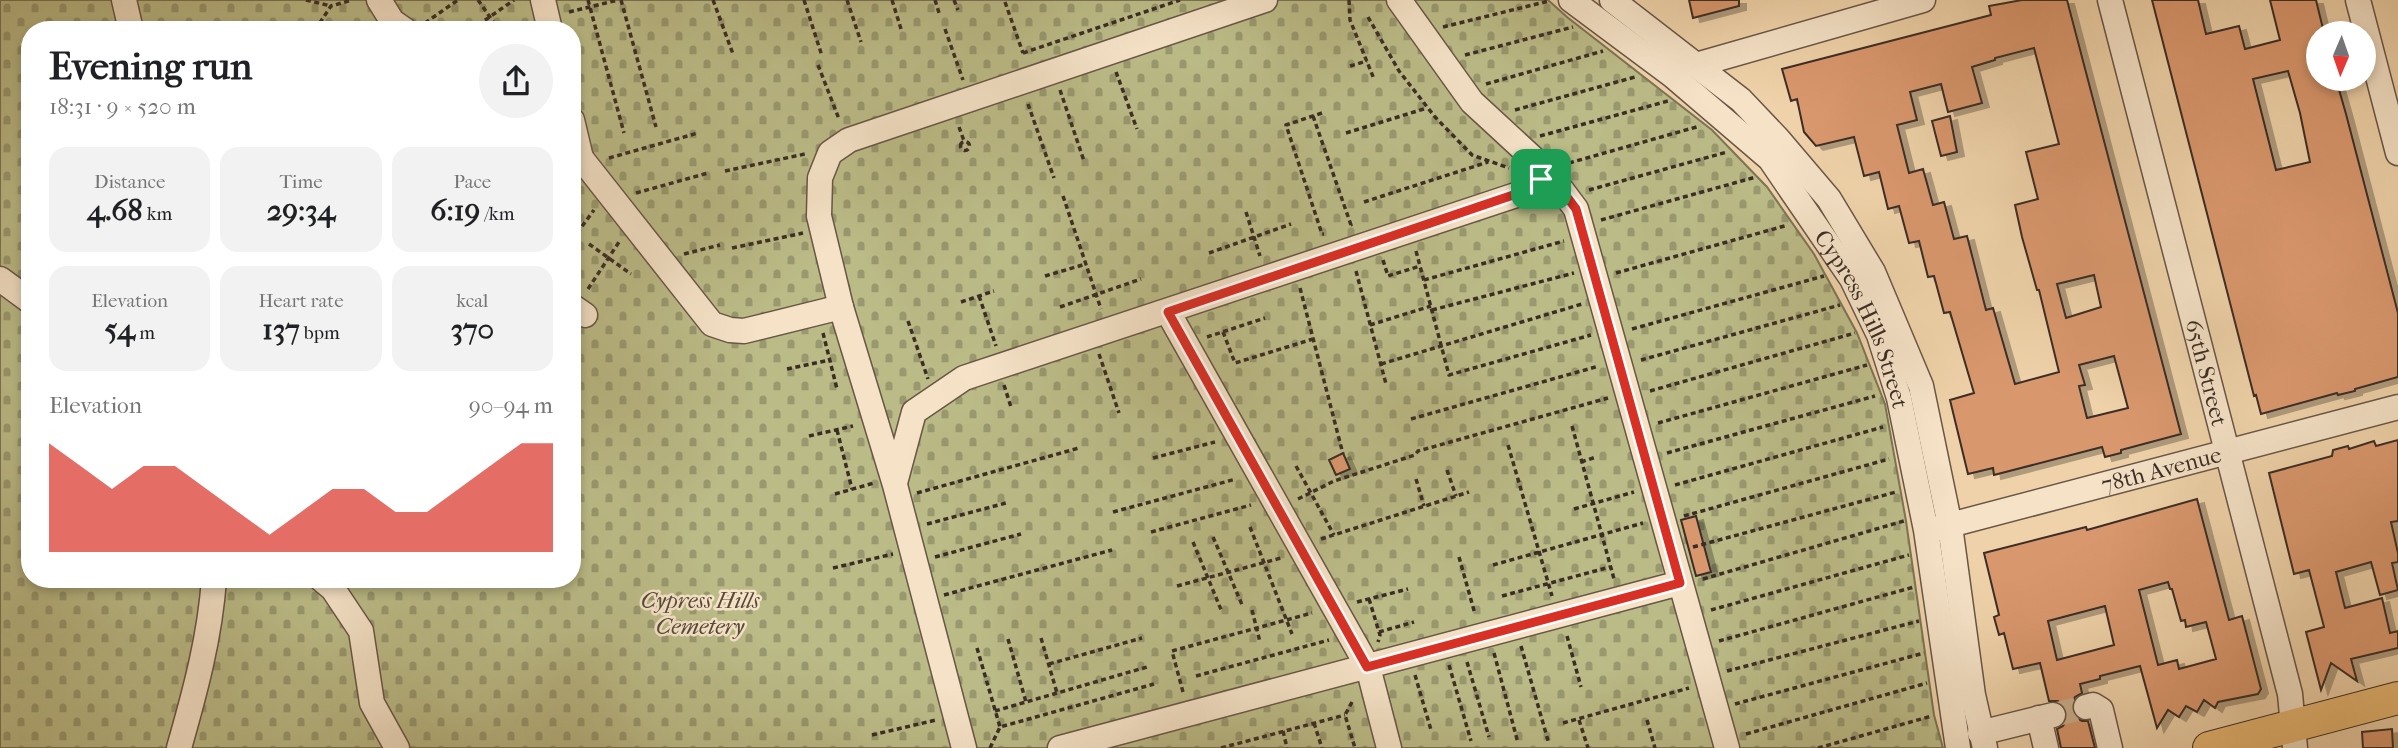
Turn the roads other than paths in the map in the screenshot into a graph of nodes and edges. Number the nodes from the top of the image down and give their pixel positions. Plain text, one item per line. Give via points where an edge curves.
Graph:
1 (124, 0) edge
2 (379, 0) edge
3 (1265, 0) edge
4 (1399, 0) edge
5 (1612, 0) edge
6 (1923, 0) edge
7 (2110, 0) edge
8 (2358, 0) edge
9 (1560, 1) edge
10 (129, 21) edge
11 (392, 21) edge
12 (1696, 65) junction
13 (2398, 153) edge
14 (581, 159) edge
15 (1545, 174) junction
16 (829, 310) junction
17 (1168, 312) junction
18 (2398, 407) edge
19 (914, 412) junction
20 (874, 414) junction
21 (2227, 452) junction
22 (895, 487) junction
23 (1927, 526) junction
24 (1681, 585) junction
25 (213, 588) edge
26 (332, 588) edge
27 (1367, 667) junction
28 (2398, 698) edge
29 (2086, 707) dead end
30 (2294, 737) edge
31 (1982, 741) edge
32 (1726, 744) edge
33 (180, 748) edge
34 (397, 748) edge
35 (964, 748) edge
36 (1060, 748) edge
37 (1390, 748) edge
38 (1958, 748) edge
39 (2046, 748) edge
40 (2110, 748) edge
41 (2209, 748) edge

1 - 10 street
2 - 11 street
3 - 16 street via 844,144 830,153 820,177 819,216
4 - 15 street via 1472,102
5 - 12 street, Cypress Hills Street
6 - 12 street
7 - 21 street, 65th Street
8 - 13 street
9 - 23 street, Cypress Hills Street via 1672,76 1770,159 1852,279 1879,335 1899,398
12 - 23 street, Cypress Hills Street via 1741,100 1778,139 1829,199 1873,272 1921,386
14 - 16 street via 712,324 744,331
15 - 17 street via 1522,192 1378,241 1347,239 1295,269
15 - 24 street via 1576,209
16 - 20 street
17 - 19 street via 964,378
17 - 27 street via 1276,504 1311,546 1334,608
18 - 21 street, 78th Avenue
19 - 20 street via 897,417
19 - 22 street
20 - 22 street
21 - 23 street, 78th Avenue
21 - 30 street, 65th Street via 2290,694
22 - 35 street
23 - 31 street, Cypress Hills Street
23 - 38 street, Cypress Hills Street
24 - 27 street via 1556,606 1516,627
24 - 32 street
25 - 33 street via 211,617
26 - 34 street via 360,631 372,703
27 - 36 street
27 - 37 street
28 - 30 main road
29 - 40 street via 2101,710
30 - 41 main road
31 - 39 street via 2046,717

